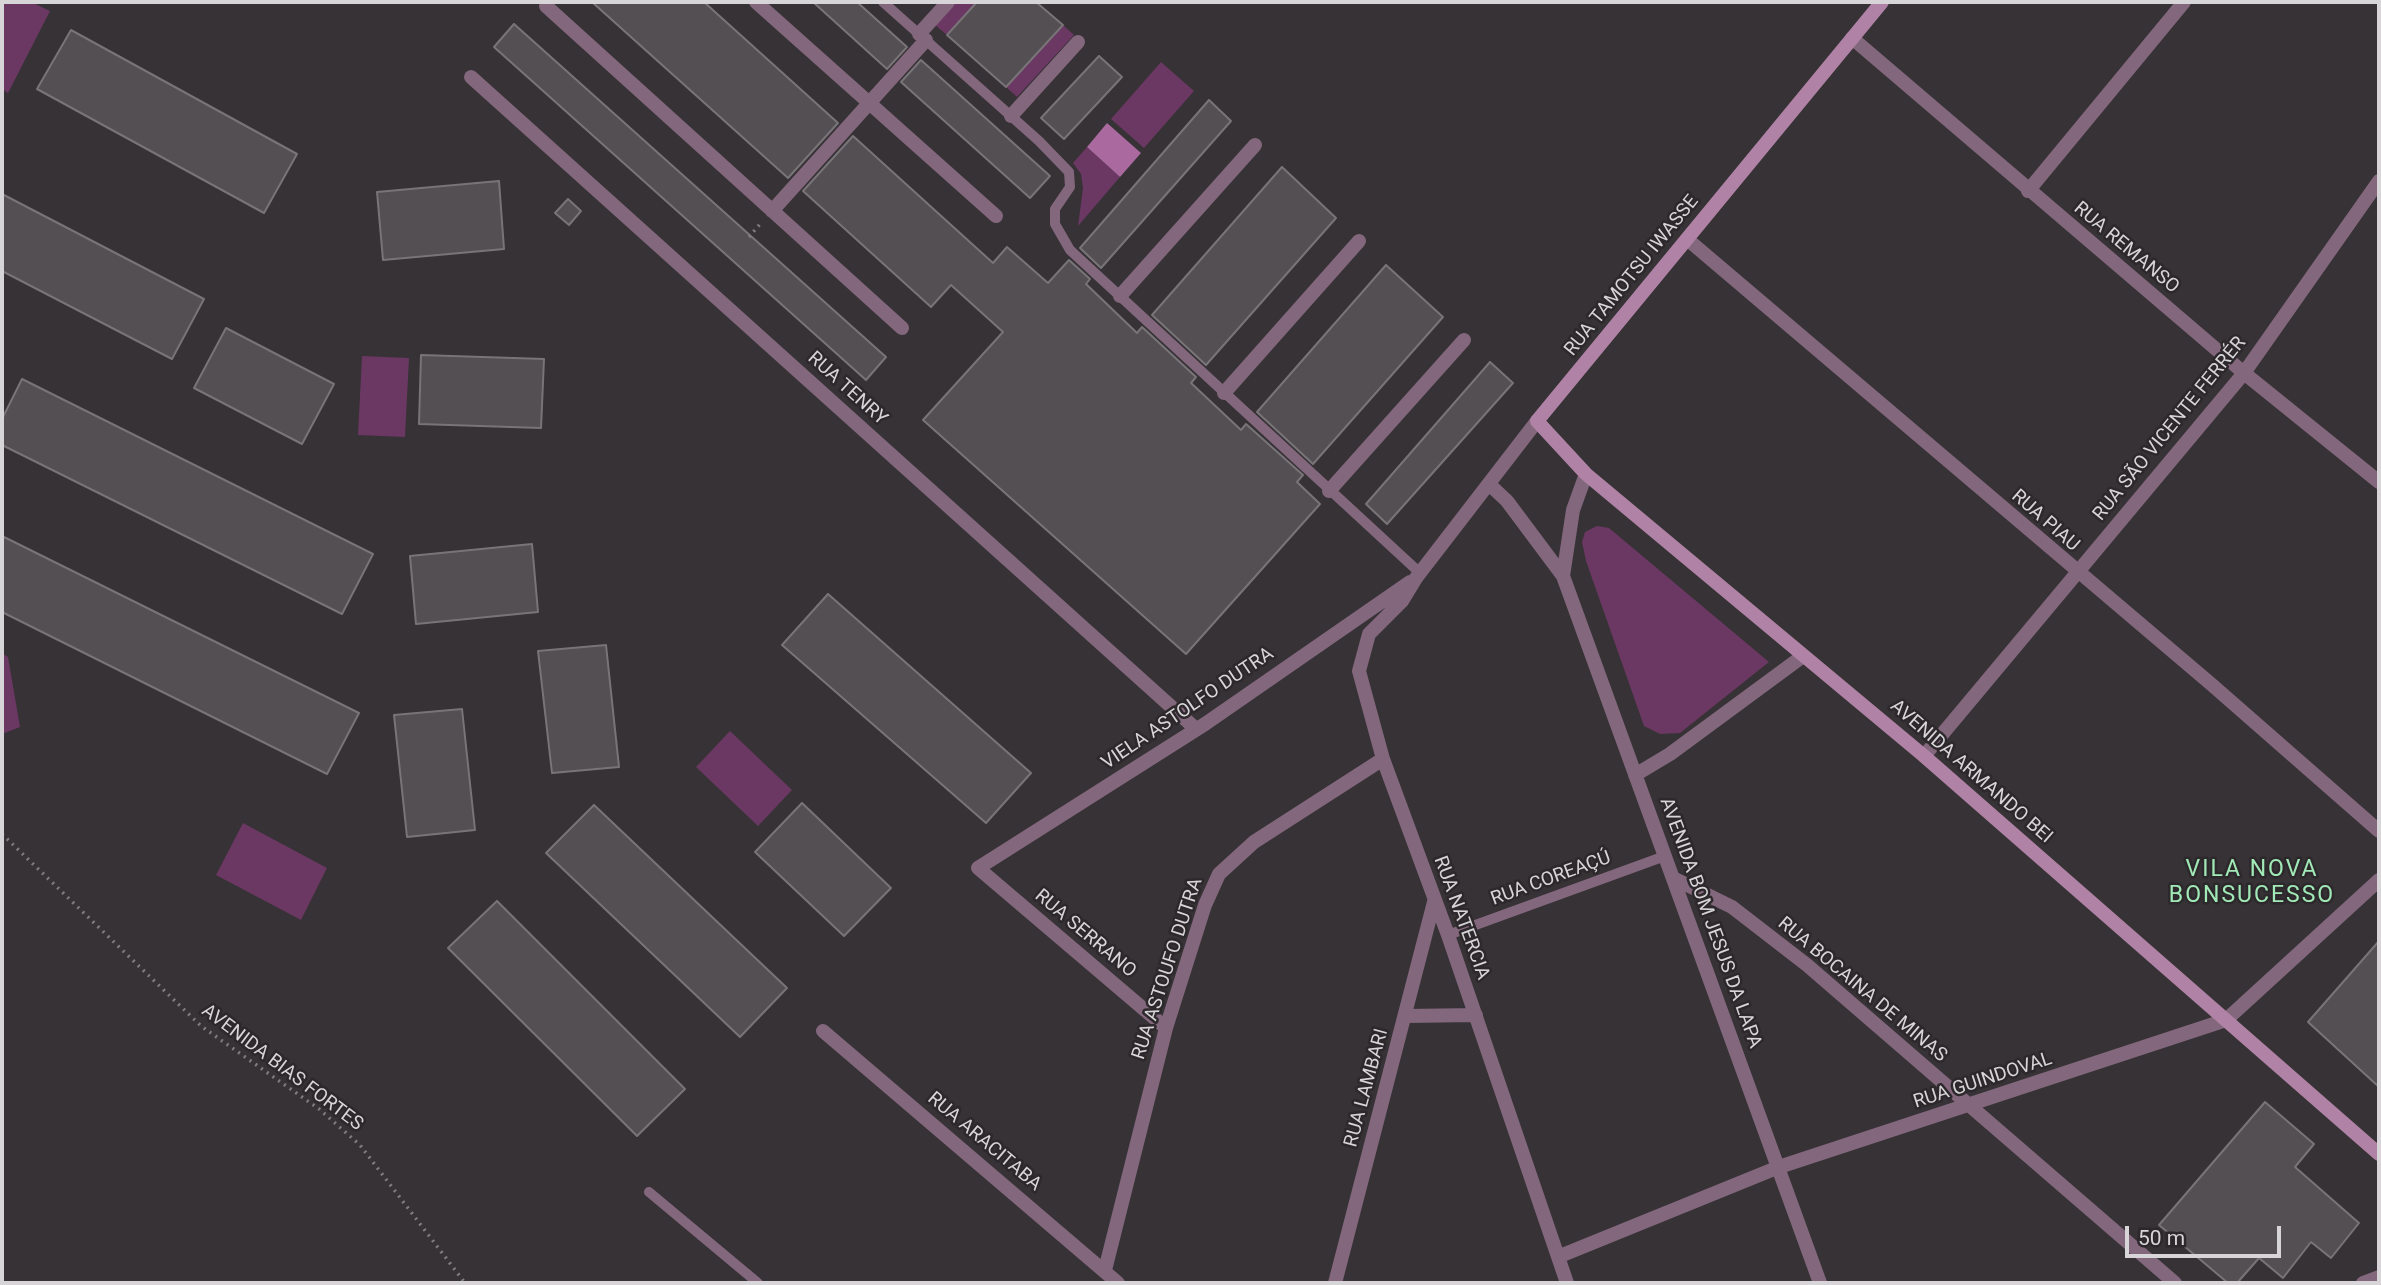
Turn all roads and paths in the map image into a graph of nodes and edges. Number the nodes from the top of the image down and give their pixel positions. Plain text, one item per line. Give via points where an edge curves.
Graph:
1 (756, 2) edge
2 (883, 2) edge
3 (948, 2) edge
4 (1882, 2) edge
5 (2184, 2) edge
6 (546, 6) dead end
7 (923, 37) junction
8 (1852, 38) junction
9 (1078, 42) dead end
10 (471, 77) dead end
11 (870, 103) junction
12 (1012, 116) junction
13 (1255, 145) dead end
14 (2379, 181) edge
15 (2028, 191) junction
16 (772, 211) junction
17 (996, 216) dead end
18 (1687, 239) junction
19 (1359, 242) dead end
20 (1120, 296) junction
21 (902, 328) dead end
22 (1464, 340) dead end
23 (2244, 373) junction
24 (1224, 393) junction
25 (1537, 421) junction
26 (1586, 474) junction
27 (2379, 482) edge
28 (1489, 484) junction
29 (1329, 491) junction
30 (2076, 573) junction
31 (1418, 575) junction
32 (1563, 576) junction
33 (1803, 656) junction
34 (1196, 729) junction
35 (1924, 756) junction
36 (1383, 759) junction
37 (1635, 775) junction
38 (2379, 831) edge
39 (2, 834) edge
40 (1665, 856) junction
41 (978, 868) joint
42 (1673, 878) junction
43 (2379, 880) edge
44 (1434, 902) junction
45 (1448, 934) junction
46 (1476, 1015) junction
47 (1406, 1016) junction
48 (2226, 1020) junction
49 (1166, 1028) junction
50 (823, 1031) dead end
51 (1969, 1107) junction
52 (2379, 1154) edge
53 (1779, 1167) junction
54 (649, 1192) dead end
55 (1560, 1256) junction
56 (1105, 1270) junction
57 (2379, 1277) edge
58 (465, 1283) edge
59 (758, 1283) edge
60 (1118, 1283) edge
61 (1335, 1283) edge
62 (1567, 1283) edge
63 (1820, 1283) edge
64 (2175, 1283) edge
65 (2363, 1283) edge

1 - 11 street
2 - 7 lane
3 - 7 street
4 - 8 street, RUA TAMOTSU IWASSE
5 - 15 street
6 - 16 street
7 - 11 street
7 - 12 lane
8 - 15 street, RUA REMANSO
8 - 18 street, RUA TAMOTSU IWASSE
9 - 12 street
10 - 34 street, RUA TENRY
11 - 16 street
11 - 17 street
12 - 20 lane via 1069,173 1070,187 1055,209 1061,239
13 - 20 street
14 - 23 street, RUA SÃO VICENTE FERRÉR
15 - 23 street, RUA REMANSO
16 - 21 street
18 - 25 street, RUA TAMOTSU IWASSE
18 - 30 street, RUA PIAU
19 - 24 street
20 - 24 lane
22 - 29 street
23 - 27 street, RUA REMANSO
23 - 30 street, RUA SÃO VICENTE FERRÉR
24 - 29 lane
25 - 26 street, AVENIDA ARMANDO BEI
25 - 28 street, RUA TAMOTSU IWASSE
26 - 32 street, AVENIDA BOM JESUS DA LAPA via 1573,510
26 - 33 street, AVENIDA ARMANDO BEI
28 - 31 street, RUA TAMOTSU IWASSE
28 - 32 street, AVENIDA BOM JESUS DA LAPA
29 - 31 lane
30 - 35 street, RUA SÃO VICENTE FERRÉR
30 - 38 street, RUA PIAU
31 - 34 street, VIELA ASTOLFO DUTRA
31 - 36 street, RUA NATERCIA via 1402,601 1369,634 1363,649 1359,671
32 - 37 street, AVENIDA BOM JESUS DA LAPA
33 - 35 street, AVENIDA ARMANDO BEI
33 - 37 street
34 - 41 street, VIELA ASTOLFO DUTRA
35 - 48 street, AVENIDA ARMANDO BEI
36 - 44 street, RUA NATERCIA
36 - 49 street, RUA ASTOUFO DUTRA via 1254,842 1219,874
37 - 40 street, AVENIDA BOM JESUS DA LAPA
39 - 58 path, AVENIDA BIAS FORTES via 201,1026 319,1109 360,1145
40 - 42 street, AVENIDA BOM JESUS DA LAPA
40 - 45 lane, RUA COREAÇÚ
41 - 49 street, RUA SERRANO
42 - 51 street, RUA BOCAINA DE MINAS via 1732,907 1767,933
42 - 53 street, AVENIDA BOM JESUS DA LAPA
43 - 48 street, RUA GUINDOVAL
44 - 45 street, RUA NATERCIA
44 - 47 street, RUA LAMBARI
45 - 46 street, RUA NATERCIA
46 - 47 street
46 - 55 street, RUA NATERCIA
47 - 61 street, RUA LAMBARI
48 - 51 street, RUA GUINDOVAL
48 - 52 street, AVENIDA ARMANDO BEI
49 - 56 street, RUA ASTOUFO DUTRA
50 - 56 street, RUA ARACITABA
51 - 53 street, RUA GUINDOVAL
51 - 64 street, RUA BOCAINA DE MINAS
53 - 55 street, RUA GUINDOVAL
53 - 63 street, AVENIDA BOM JESUS DA LAPA
54 - 59 lane
55 - 62 street, RUA NATERCIA
56 - 60 street, RUA ARACITABA
57 - 65 street

